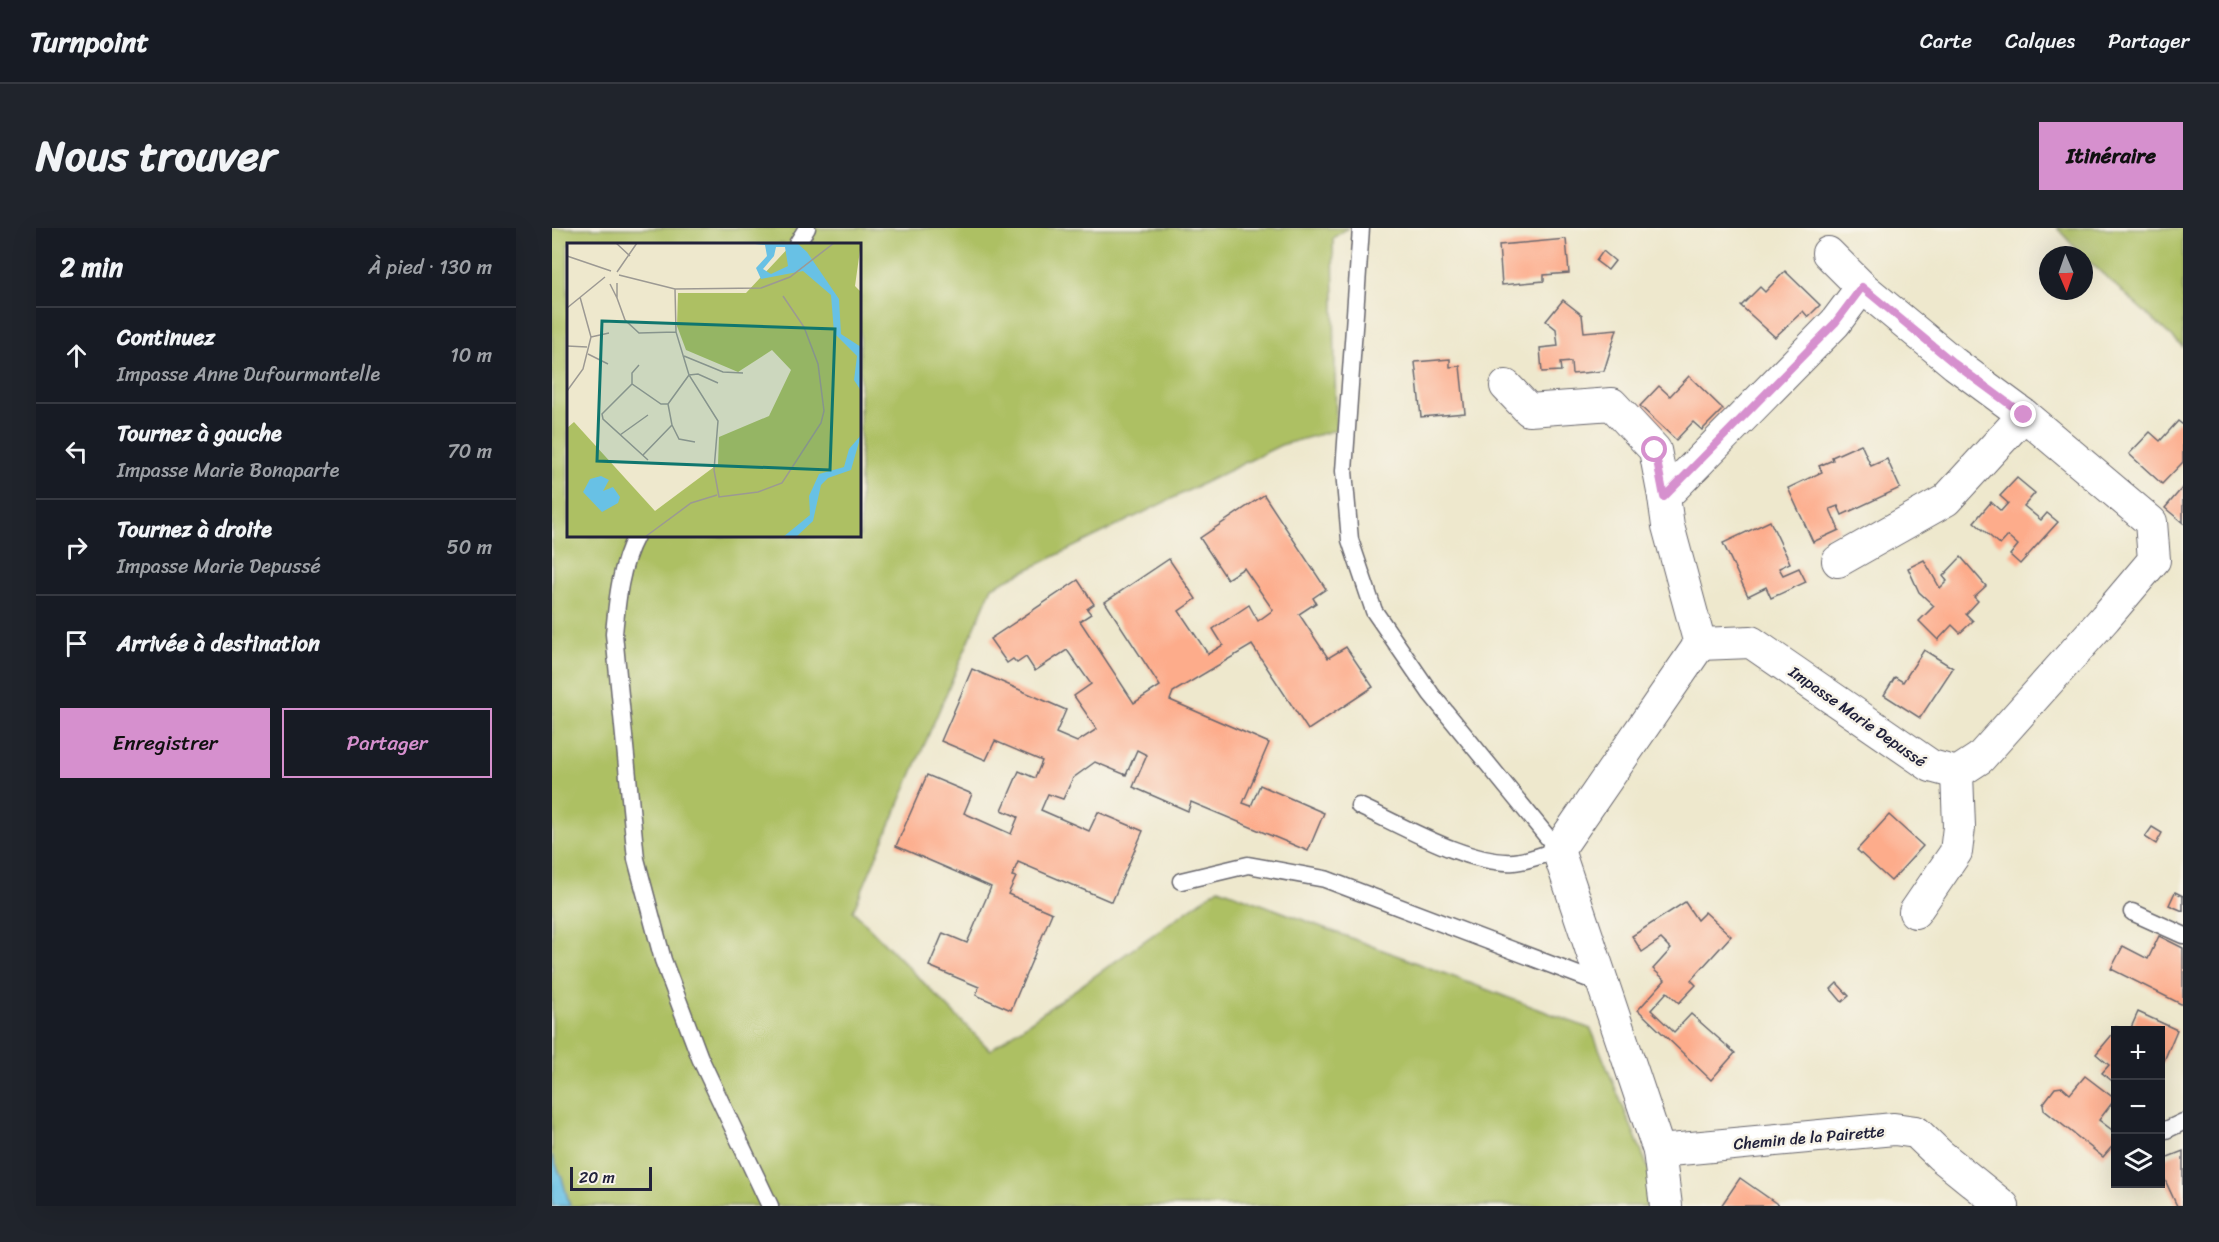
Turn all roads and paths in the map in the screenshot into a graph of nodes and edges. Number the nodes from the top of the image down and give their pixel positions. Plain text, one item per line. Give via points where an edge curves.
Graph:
1 (807, 228) edge
2 (1361, 228) edge
3 (798, 243) edge
4 (1828, 253) dead end
5 (1862, 287) junction
6 (1506, 387) dead end
7 (2024, 415) junction
8 (1664, 497) junction
9 (635, 537) edge
10 (1838, 561) dead end
11 (1700, 644) junction
12 (1957, 773) junction
13 (1359, 806) dead end
14 (1558, 850) junction
15 (1181, 881) dead end
16 (1915, 912) dead end
17 (2132, 912) dead end
18 (2183, 934) edge
19 (1602, 984) junction
20 (2183, 1122) edge
21 (2165, 1130) edge
22 (1659, 1151) junction
23 (770, 1206) edge
24 (1666, 1206) edge
25 (2003, 1206) edge

1 - 3 lane
2 - 14 lane via 1344,471 1350,540 1374,611 1431,694
4 - 5 street
5 - 7 street
5 - 8 street via 1835,323
6 - 8 street via 1529,410 1612,404 1655,450
7 - 10 street via 1946,500
7 - 12 street via 2151,522 2154,560 1980,758
8 - 11 street via 1668,526
9 - 23 lane via 617,598 614,634 636,859 663,960 700,1058
11 - 12 street, Impasse Marie Depussé via 1751,642 1931,766
11 - 14 street
12 - 16 street via 1956,852
13 - 14 lane via 1454,850 1495,862 1516,862
14 - 19 street
15 - 19 lane via 1248,866 1325,879
17 - 18 lane
19 - 22 street
20 - 21 lane
22 - 24 street
22 - 25 street, Chemin de la Pairette via 1894,1129 1916,1132

